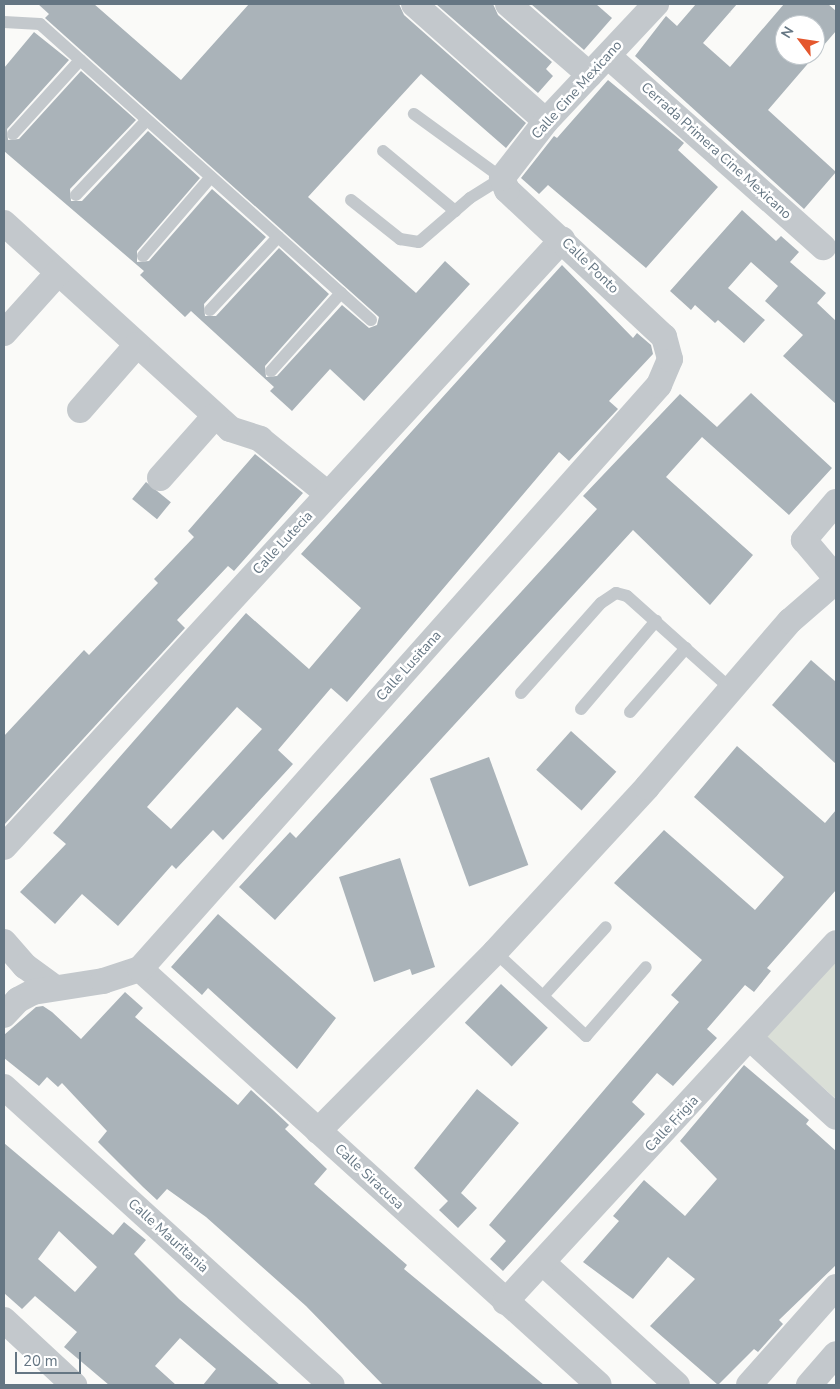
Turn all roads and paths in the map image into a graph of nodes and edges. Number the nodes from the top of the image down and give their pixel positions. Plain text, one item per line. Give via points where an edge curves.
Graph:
1 (414, 4) edge
2 (508, 4) edge
3 (656, 4) edge
4 (4, 22) edge
5 (608, 56) junction
6 (80, 60) junction
7 (590, 75) junction
8 (414, 114) dead end
9 (147, 120) junction
10 (546, 121) junction
11 (13, 134) dead end
12 (383, 151) dead end
13 (211, 177) junction
14 (502, 178) junction
15 (76, 196) dead end
16 (351, 200) dead end
17 (455, 211) junction
18 (4, 223) edge
19 (278, 237) junction
20 (562, 240) junction
21 (823, 247) dead end
22 (143, 256) dead end
23 (58, 273) junction
24 (341, 293) junction
25 (210, 310) dead end
26 (371, 320) dead end
27 (4, 333) edge
28 (137, 345) junction
29 (670, 359) joint
30 (271, 371) dead end
31 (80, 410) dead end
32 (215, 416) junction
33 (160, 478) dead end
34 (328, 494) junction
35 (836, 502) edge
36 (836, 579) edge
37 (656, 621) junction
38 (686, 648) junction
39 (732, 690) junction
40 (521, 693) dead end
41 (581, 709) dead end
42 (630, 712) dead end
43 (4, 847) edge
44 (606, 927) dead end
45 (4, 942) edge
46 (836, 943) edge
47 (495, 952) junction
48 (646, 967) dead end
49 (140, 969) junction
50 (54, 987) junction
51 (543, 996) junction
52 (4, 1015) edge
53 (751, 1039) junction
54 (4, 1087) edge
55 (836, 1117) edge
56 (318, 1130) junction
57 (543, 1263) junction
58 (836, 1287) edge
59 (505, 1302) junction
60 (4, 1320) edge
61 (836, 1354) edge
62 (74, 1385) edge
63 (332, 1385) edge
64 (599, 1385) edge
65 (677, 1385) edge
66 (749, 1385) edge
67 (809, 1385) edge

1 - 10 street
2 - 7 street
3 - 5 street, Calle Cine Mexicano
4 - 6 lane via 40,24
5 - 7 street, Calle Cine Mexicano
5 - 21 street, Cerrada Primera Cine Mexicano
6 - 9 lane
6 - 11 lane
7 - 10 street, Calle Cine Mexicano
8 - 14 lane
9 - 13 lane
9 - 15 lane
10 - 14 street, Calle Cine Mexicano
12 - 17 lane
13 - 19 lane
13 - 22 lane
14 - 17 lane
14 - 20 street, Calle Ponto via 507,190
16 - 17 lane via 408,242 419,242
18 - 23 street
19 - 24 lane
19 - 25 lane
20 - 29 street, Calle Ponto via 664,337
20 - 34 street, Calle Lutecia
23 - 27 street
23 - 28 street
24 - 26 lane
24 - 30 lane
28 - 31 street
28 - 32 street
29 - 49 street, Calle Lusitana via 659,385
32 - 33 street
32 - 34 street via 230,429 260,439
34 - 43 street, Calle Lutecia
35 - 36 street via 804,540
36 - 39 street via 790,621
37 - 38 lane
37 - 40 lane via 616,593 601,603
37 - 41 lane
38 - 39 lane
38 - 42 lane
39 - 47 street
44 - 51 lane
45 - 50 street via 25,966
46 - 53 street, Calle Frigia
47 - 51 lane
47 - 56 street
48 - 51 lane via 586,1036
49 - 50 street via 75,988
49 - 56 street, Calle Siracusa
50 - 52 street via 18,1000
53 - 55 street
53 - 57 street, Calle Frigia
54 - 63 street, Calle Mauritania
56 - 59 street, Calle Siracusa
57 - 59 street, Calle Frigia
57 - 65 street
58 - 66 street
59 - 64 street, Calle Siracusa
60 - 62 street
61 - 67 street

